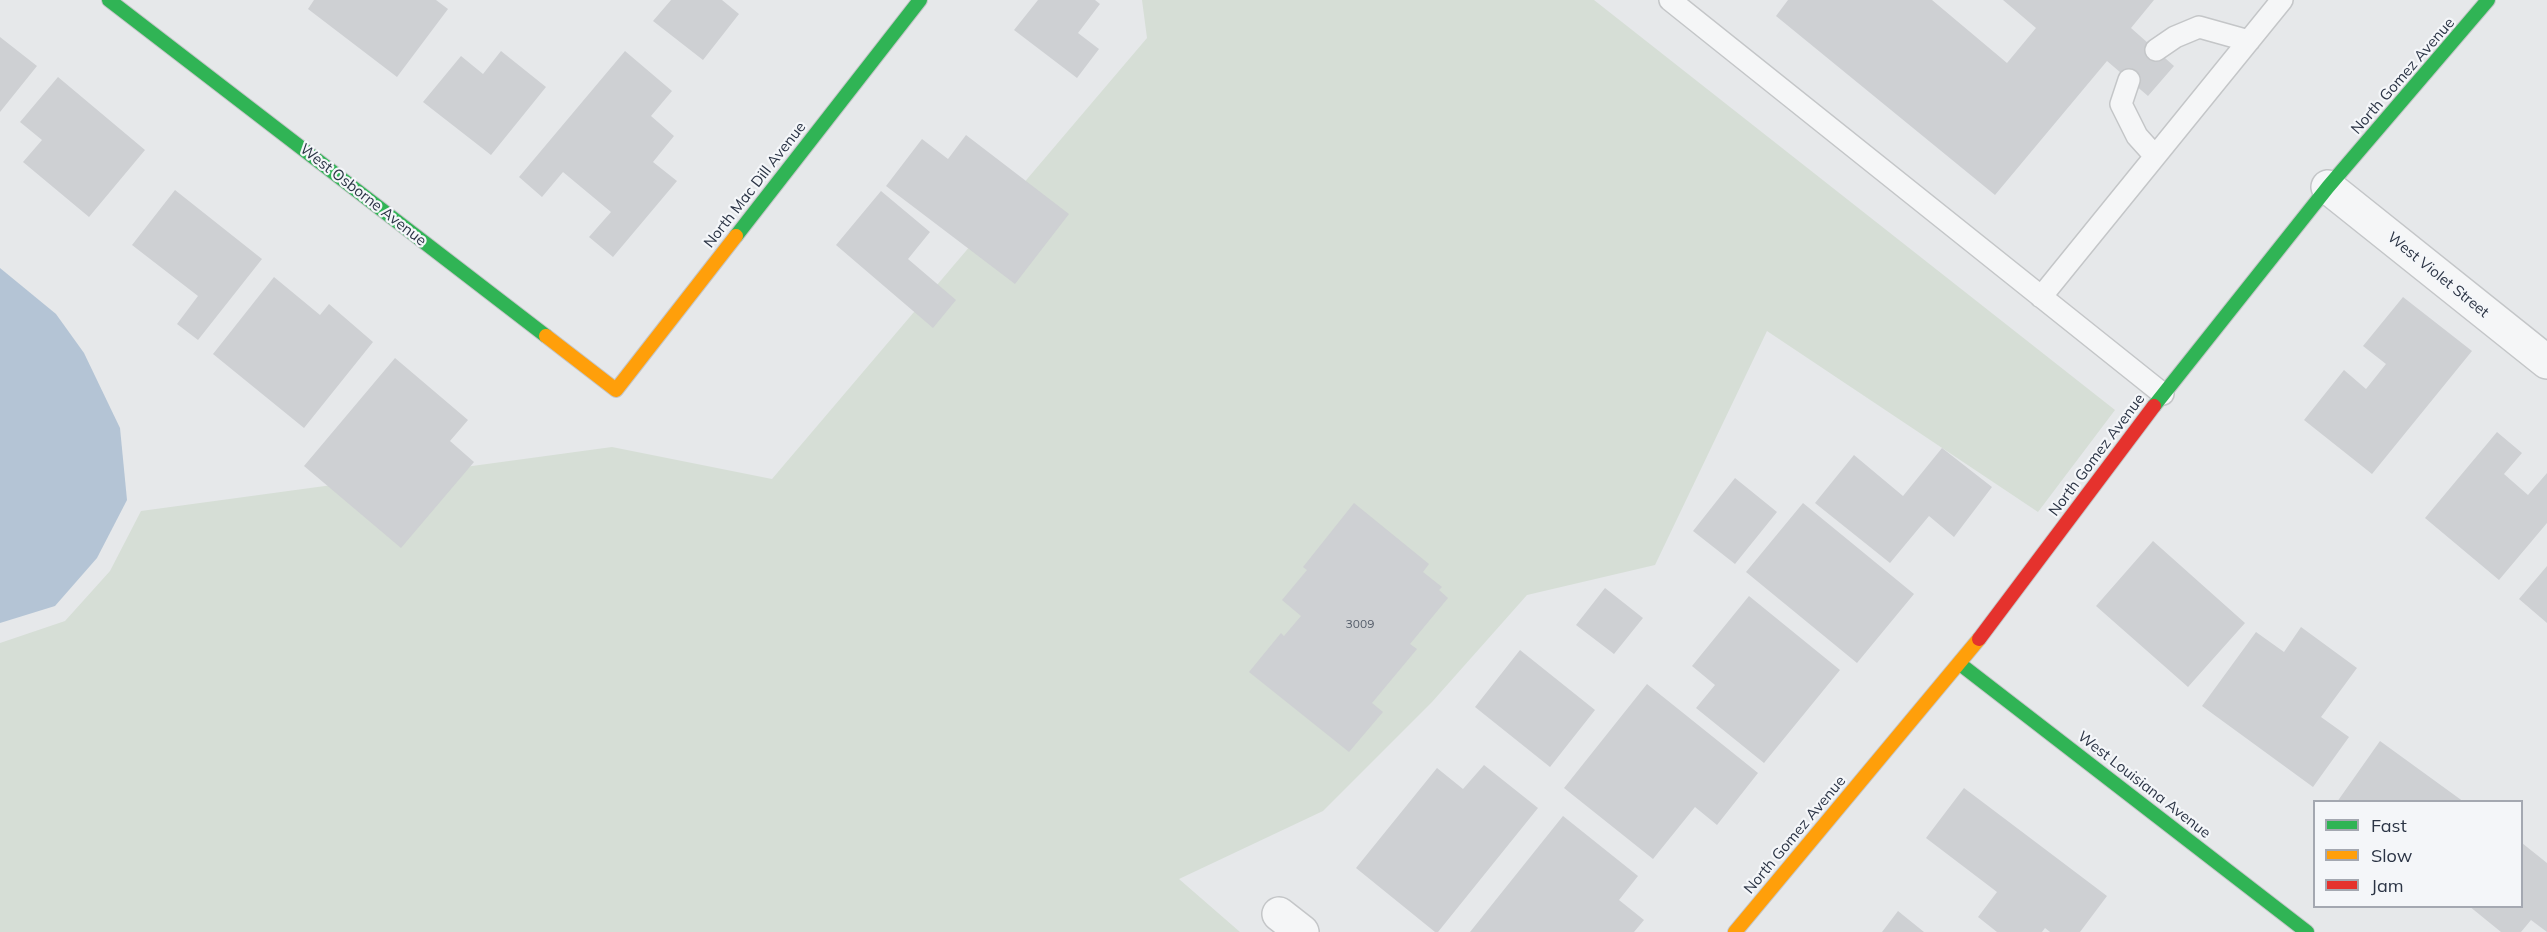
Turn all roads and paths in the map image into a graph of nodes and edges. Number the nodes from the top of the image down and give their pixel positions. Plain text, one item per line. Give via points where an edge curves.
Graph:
1 (109, 0) edge
2 (920, 0) edge
3 (1670, 0) edge
4 (2282, 0) edge
5 (2488, 0) edge
6 (2249, 41) junction
7 (2156, 50) dead end
8 (2129, 80) dead end
9 (2155, 156) junction
10 (2328, 188) junction
11 (2041, 297) junction
12 (2547, 362) edge
13 (616, 390) joint
14 (2163, 394) junction
15 (1960, 664) junction
16 (1735, 932) edge
17 (2307, 932) edge

1 - 13 street, West Osborne Avenue
2 - 13 street, North Mac Dill Avenue
3 - 11 lane
4 - 6 lane
5 - 10 street, North Gomez Avenue
6 - 7 lane via 2199,27
6 - 9 lane
8 - 9 lane via 2121,104 2137,136
9 - 11 lane
10 - 12 street, West Violet Street
10 - 14 street, North Gomez Avenue
11 - 14 lane
14 - 15 street, North Gomez Avenue
15 - 16 street, North Gomez Avenue
15 - 17 street, West Louisiana Avenue

